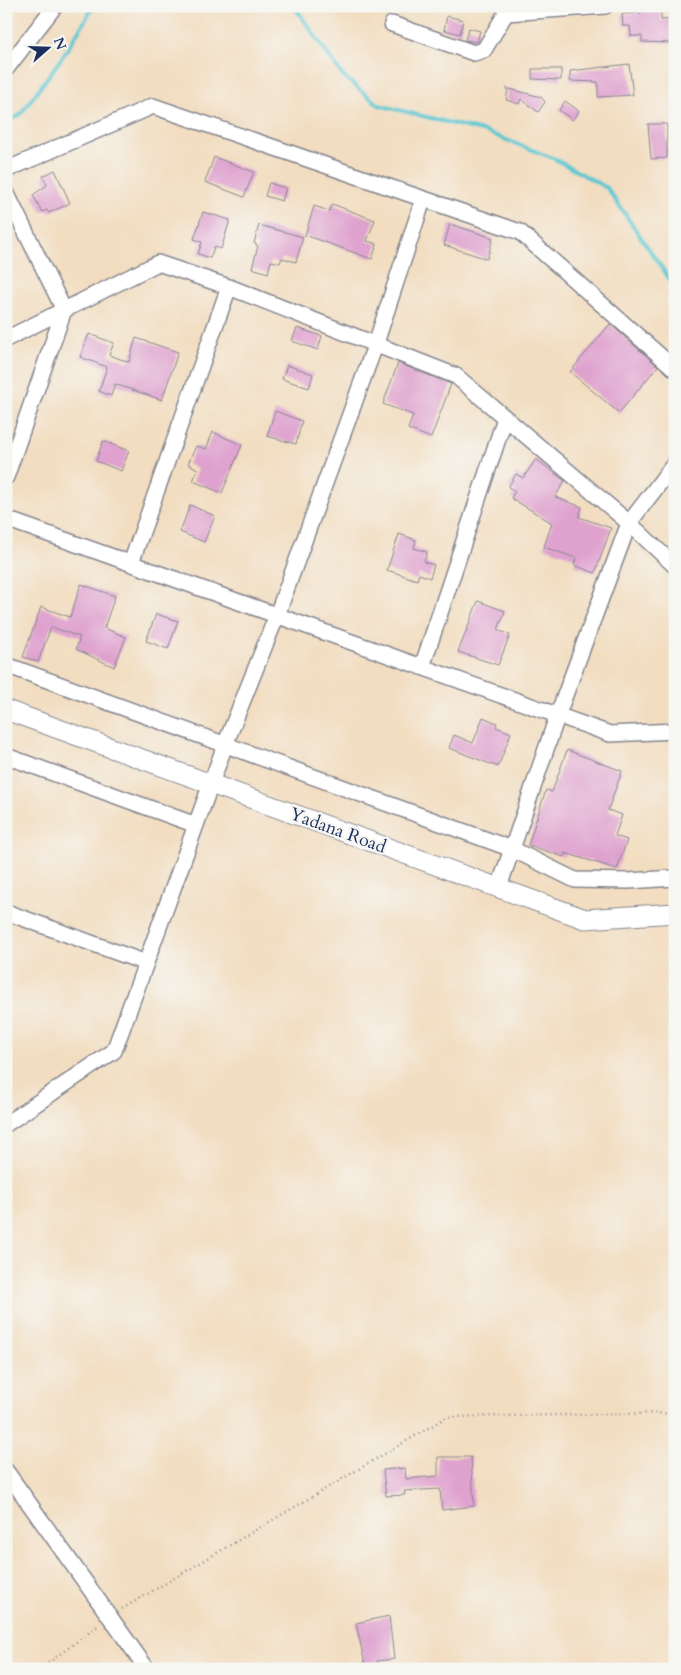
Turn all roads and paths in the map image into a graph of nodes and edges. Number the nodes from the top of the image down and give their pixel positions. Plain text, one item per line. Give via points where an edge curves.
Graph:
1 (55, 6) edge
2 (606, 6) edge
3 (505, 10) edge
4 (392, 24) dead end
5 (6, 69) edge
6 (6, 170) edge
7 (6, 192) edge
8 (423, 200) junction
9 (229, 287) junction
10 (64, 310) junction
11 (6, 339) edge
12 (376, 343) junction
13 (675, 369) edge
14 (505, 418) junction
15 (675, 463) edge
16 (6, 477) edge
17 (6, 519) edge
18 (629, 523) junction
19 (130, 563) junction
20 (675, 566) edge
21 (278, 615) junction
22 (6, 665) edge
23 (422, 667) junction
24 (6, 710) edge
25 (558, 714) junction
26 (675, 731) edge
27 (225, 745) junction
28 (6, 756) edge
29 (211, 784) junction
30 (196, 825) junction
31 (512, 849) junction
32 (675, 878) edge
33 (499, 887) junction
34 (6, 912) edge
35 (675, 913) edge
36 (146, 963) junction
37 (6, 1124) edge
38 (675, 1413) edge
39 (6, 1471) edge
40 (110, 1616) junction
41 (40, 1669) edge
42 (147, 1669) edge

1 - 5 street
2 - 3 street
3 - 4 street via 484,50 474,53
6 - 8 street via 153,106
7 - 10 street
8 - 12 street
8 - 13 street via 520,232
9 - 10 street via 158,263
9 - 12 street
9 - 19 street
10 - 11 street
10 - 16 street
12 - 14 street via 456,376
12 - 21 street
14 - 18 street
14 - 23 street
15 - 18 street
17 - 19 street
18 - 20 street
18 - 25 street
19 - 21 street
21 - 23 street
21 - 27 street
22 - 27 street
23 - 25 street
24 - 29 main road, Yadana Road
25 - 26 street via 610,734
25 - 31 street
27 - 29 street
27 - 31 street
28 - 30 street
29 - 30 street
29 - 33 main road, Yadana Road
30 - 36 street
31 - 32 street via 576,880
31 - 33 street
33 - 35 main road, Yadana Road via 585,918
34 - 36 street
36 - 37 street via 114,1051
38 - 40 path via 447,1417
39 - 40 street
40 - 41 path
40 - 42 street

